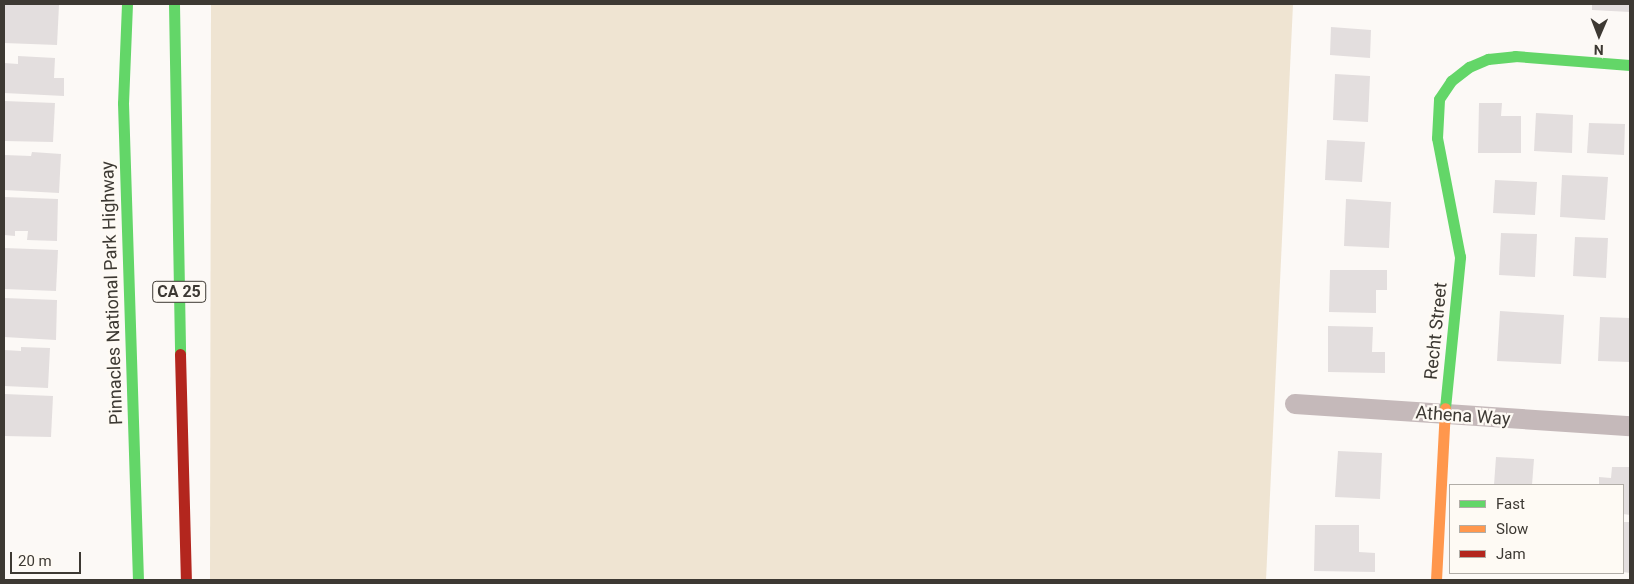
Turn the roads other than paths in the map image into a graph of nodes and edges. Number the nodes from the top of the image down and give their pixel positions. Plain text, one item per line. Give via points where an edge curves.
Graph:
1 (126, 4) edge
2 (174, 4) edge
3 (1630, 65) edge
4 (1295, 404) dead end
5 (1444, 415) junction
6 (1630, 426) edge
7 (138, 580) edge
8 (186, 580) edge
9 (1436, 580) edge

1 - 7 main road, Pinnacles National Park Highway / CA 25 via 123,102
2 - 8 main road, CA 25
3 - 5 main road, Recht Street via 1515,56 1488,59 1469,67 1445,89 1437,107 1437,138 1457,228 1460,257 1459,292
4 - 5 street, Athena Way
5 - 6 street, Athena Way
5 - 9 main road, Recht Street

